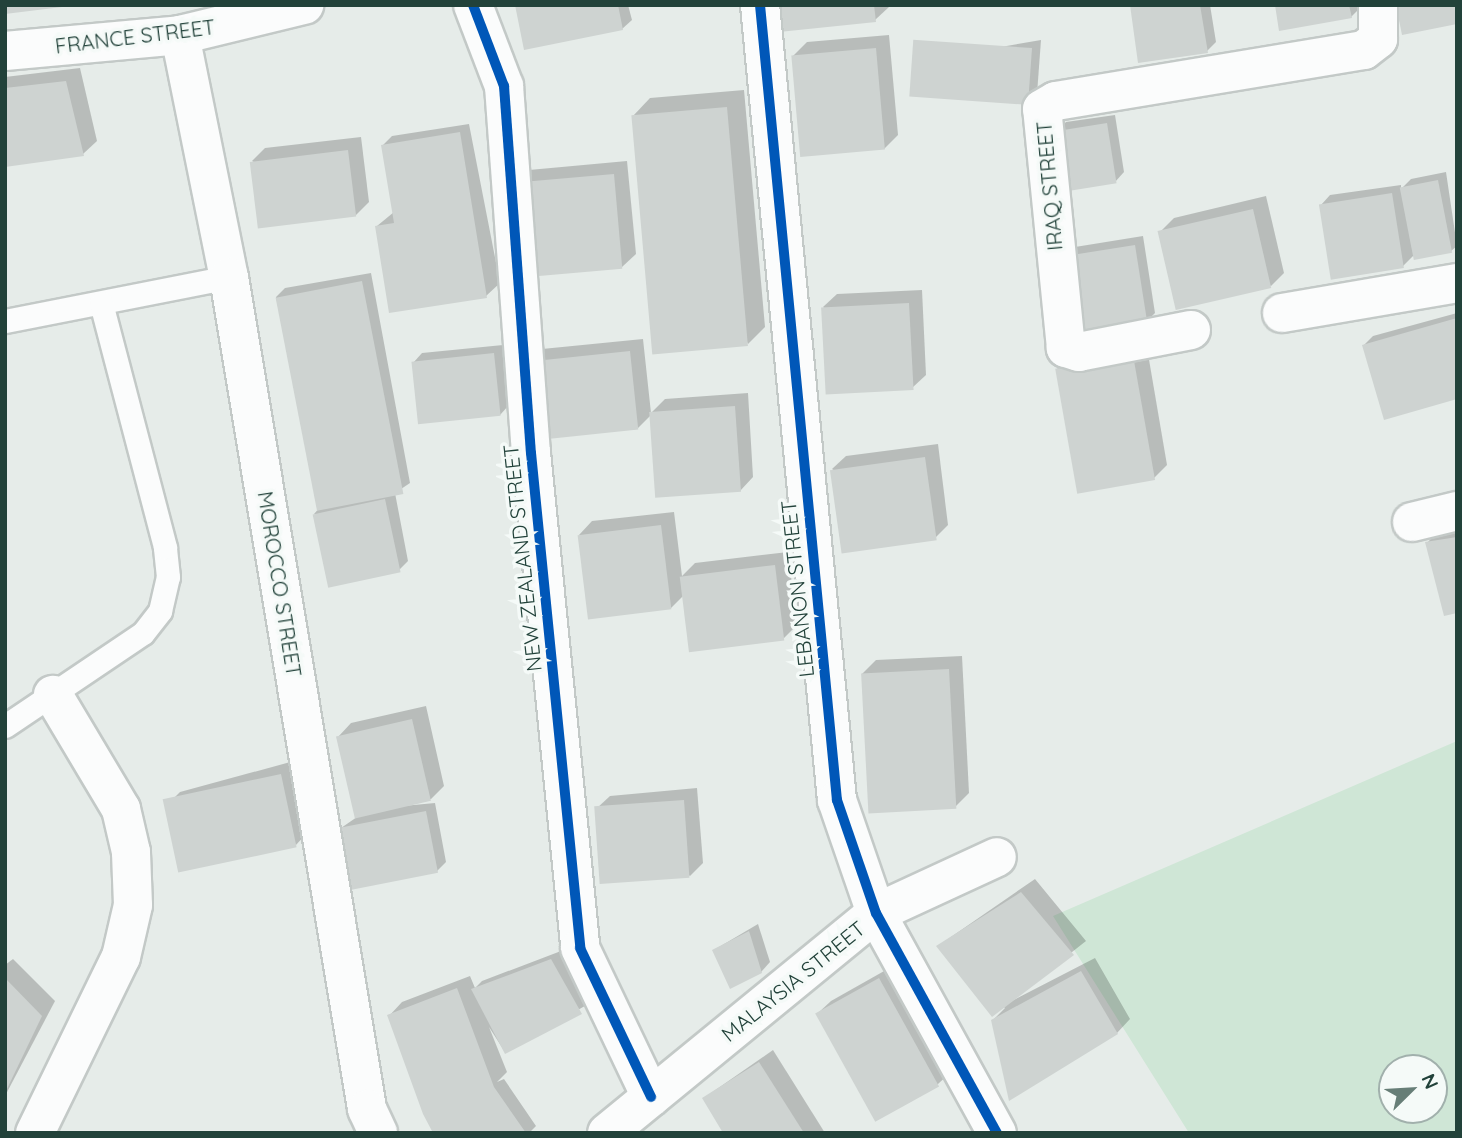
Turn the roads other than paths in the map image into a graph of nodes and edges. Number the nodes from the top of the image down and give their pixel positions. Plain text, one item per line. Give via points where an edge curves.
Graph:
1 (304, 5) edge
2 (473, 5) edge
3 (760, 5) edge
4 (1378, 5) edge
5 (180, 35) junction
6 (5, 51) edge
7 (229, 276) junction
8 (1457, 283) edge
9 (101, 303) junction
10 (1283, 313) dead end
11 (5, 321) edge
12 (1191, 330) dead end
13 (1457, 511) edge
14 (1412, 522) dead end
15 (53, 695) junction
16 (5, 726) edge
17 (997, 857) dead end
18 (877, 913) junction
19 (651, 1097) junction
20 (35, 1133) edge
21 (377, 1133) edge
22 (607, 1133) edge
23 (997, 1133) edge

1 - 5 street, FRANCE STREET
2 - 19 street, NEW ZEALAND STREET via 504,86 531,453 580,948
3 - 18 street, LEBANON STREET via 837,800
4 - 12 street, IRAQ STREET via 1378,39 1364,50 1056,101 1042,109 1066,348 1079,352
5 - 6 street, FRANCE STREET
5 - 7 street, MOROCCO STREET
7 - 9 lane
7 - 21 street, MOROCCO STREET via 367,1109
8 - 10 street
9 - 11 lane
9 - 15 lane via 165,547 168,577 160,611 143,633
13 - 14 street
15 - 16 lane
15 - 20 street via 121,809 131,852 133,905 121,957
17 - 18 street, MALAYSIA STREET
18 - 19 street, MALAYSIA STREET
18 - 23 street, LEBANON STREET
19 - 22 street, MALAYSIA STREET

